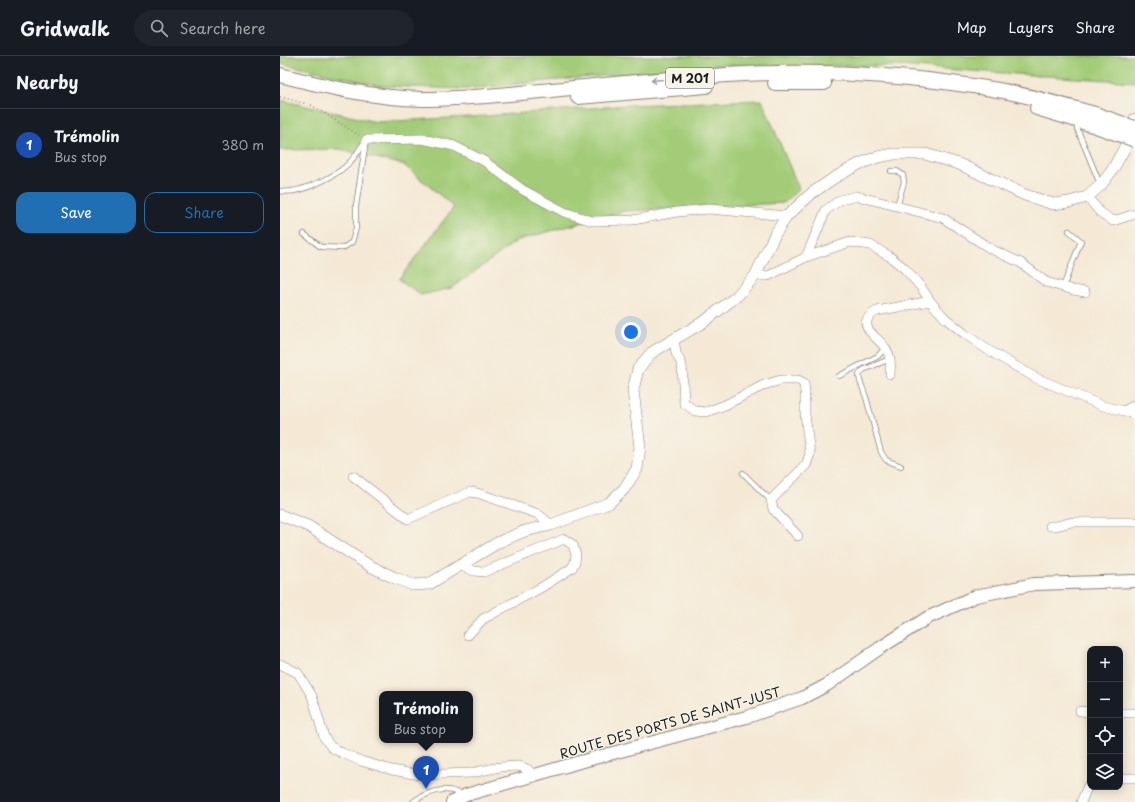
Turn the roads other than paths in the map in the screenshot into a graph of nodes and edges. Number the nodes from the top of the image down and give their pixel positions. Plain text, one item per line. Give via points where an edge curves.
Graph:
1 (280, 75) edge
2 (280, 84) edge
3 (1135, 119) edge
4 (1096, 120) junction
5 (1078, 121) junction
6 (1135, 128) edge
7 (366, 140) junction
8 (1135, 140) edge
9 (891, 171) dead end
10 (1101, 185) junction
11 (280, 191) edge
12 (1087, 197) junction
13 (897, 206) junction
14 (1135, 214) edge
15 (787, 216) junction
16 (1069, 230) dead end
17 (304, 234) dead end
18 (806, 257) junction
19 (755, 276) junction
20 (1063, 287) junction
21 (1085, 292) dead end
22 (930, 301) junction
23 (674, 339) junction
24 (885, 348) junction
25 (890, 359) junction
26 (890, 374) dead end
27 (839, 376) dead end
28 (1135, 405) edge
29 (1124, 411) junction
30 (1135, 415) edge
31 (901, 466) dead end
32 (743, 473) dead end
33 (353, 476) dead end
34 (771, 500) junction
35 (280, 515) edge
36 (1135, 522) edge
37 (551, 525) junction
38 (1050, 526) dead end
39 (798, 536) dead end
40 (462, 566) junction
41 (1135, 582) edge
42 (468, 635) dead end
43 (280, 664) edge
44 (1080, 711) dead end
45 (1087, 712) edge
46 (1123, 713) edge
47 (1135, 713) edge
48 (534, 775) junction
49 (1123, 778) edge
50 (1135, 778) edge
51 (1087, 788) edge
52 (466, 795) junction
53 (413, 802) edge
54 (452, 802) edge
55 (1081, 802) edge

4 -> 1 highway, M 201 via 1038,99 998,90 878,76 747,74 460,98 422,98 379,96 334,89
2 - 5 highway, M 201 via 322,95 388,106 455,108 741,83 843,83 950,91 1027,105
3 - 10 street via 1124,149
4 - 5 highway, M 201
4 - 6 highway, M 201, bridge
4 - 8 highway, M 201, bridge
5 - 10 lane via 1078,128
7 - 11 lane via 349,164 336,173 311,186
7 - 15 street via 422,139 454,146 484,161 523,190 564,212 592,221 633,220 709,209
7 - 17 lane via 356,206 356,228 352,242 343,248 322,246
9 - 13 lane via 903,175 904,182
10 - 12 street
12 - 14 street via 1100,212 1113,221
12 - 15 street via 1053,204 1025,195 959,164 925,154 894,154 860,164 834,178 812,193
13 - 18 street via 857,196 840,200 826,210
13 - 20 street via 943,218 991,249 1021,263 1046,282
15 - 19 street via 775,234
16 - 20 lane via 1081,241
18 - 19 street via 768,276
18 - 22 street via 850,242 870,245 904,268
19 - 23 street via 737,296 706,321
20 - 21 street
22 - 24 street via 877,311 867,318 868,330
22 - 29 street via 945,318 965,334 1036,378 1103,406
23 - 34 street via 676,353 682,365 684,403 695,411 706,412 764,385 781,380 798,380 804,384 810,454 806,465
23 - 37 street via 651,353 638,369 633,390 640,447 637,469 624,489 609,503
24 - 25 street
24 - 27 lane via 878,356
25 - 26 street
25 - 31 lane via 863,370 859,375 881,452 886,460
28 - 29 street
29 - 30 street
32 - 34 lane
33 - 37 street via 408,519 470,492 538,514
34 - 39 street via 773,509
35 - 40 street via 308,526 370,566 413,585 429,584
36 - 38 street via 1072,522
37 - 40 street via 525,531 499,542
40 - 42 street via 484,572 564,539 572,545 576,555 572,568 483,619
41 - 48 main road, ROUTE DES PORTS DE SAINT-JUST via 1034,584 976,596 927,618 827,685 802,698 750,716
43 - 48 street via 298,673 312,696 324,737 331,747 342,753 392,770 419,775 471,773 519,766
44 - 45 street
46 - 47 street
48 - 52 main road, ROUTE DES PORTS DE SAINT-JUST
49 - 50 street
51 - 55 street
52 - 53 lane via 445,789 430,792
52 - 54 main road, ROUTE DES PORTS DE SAINT-JUST

